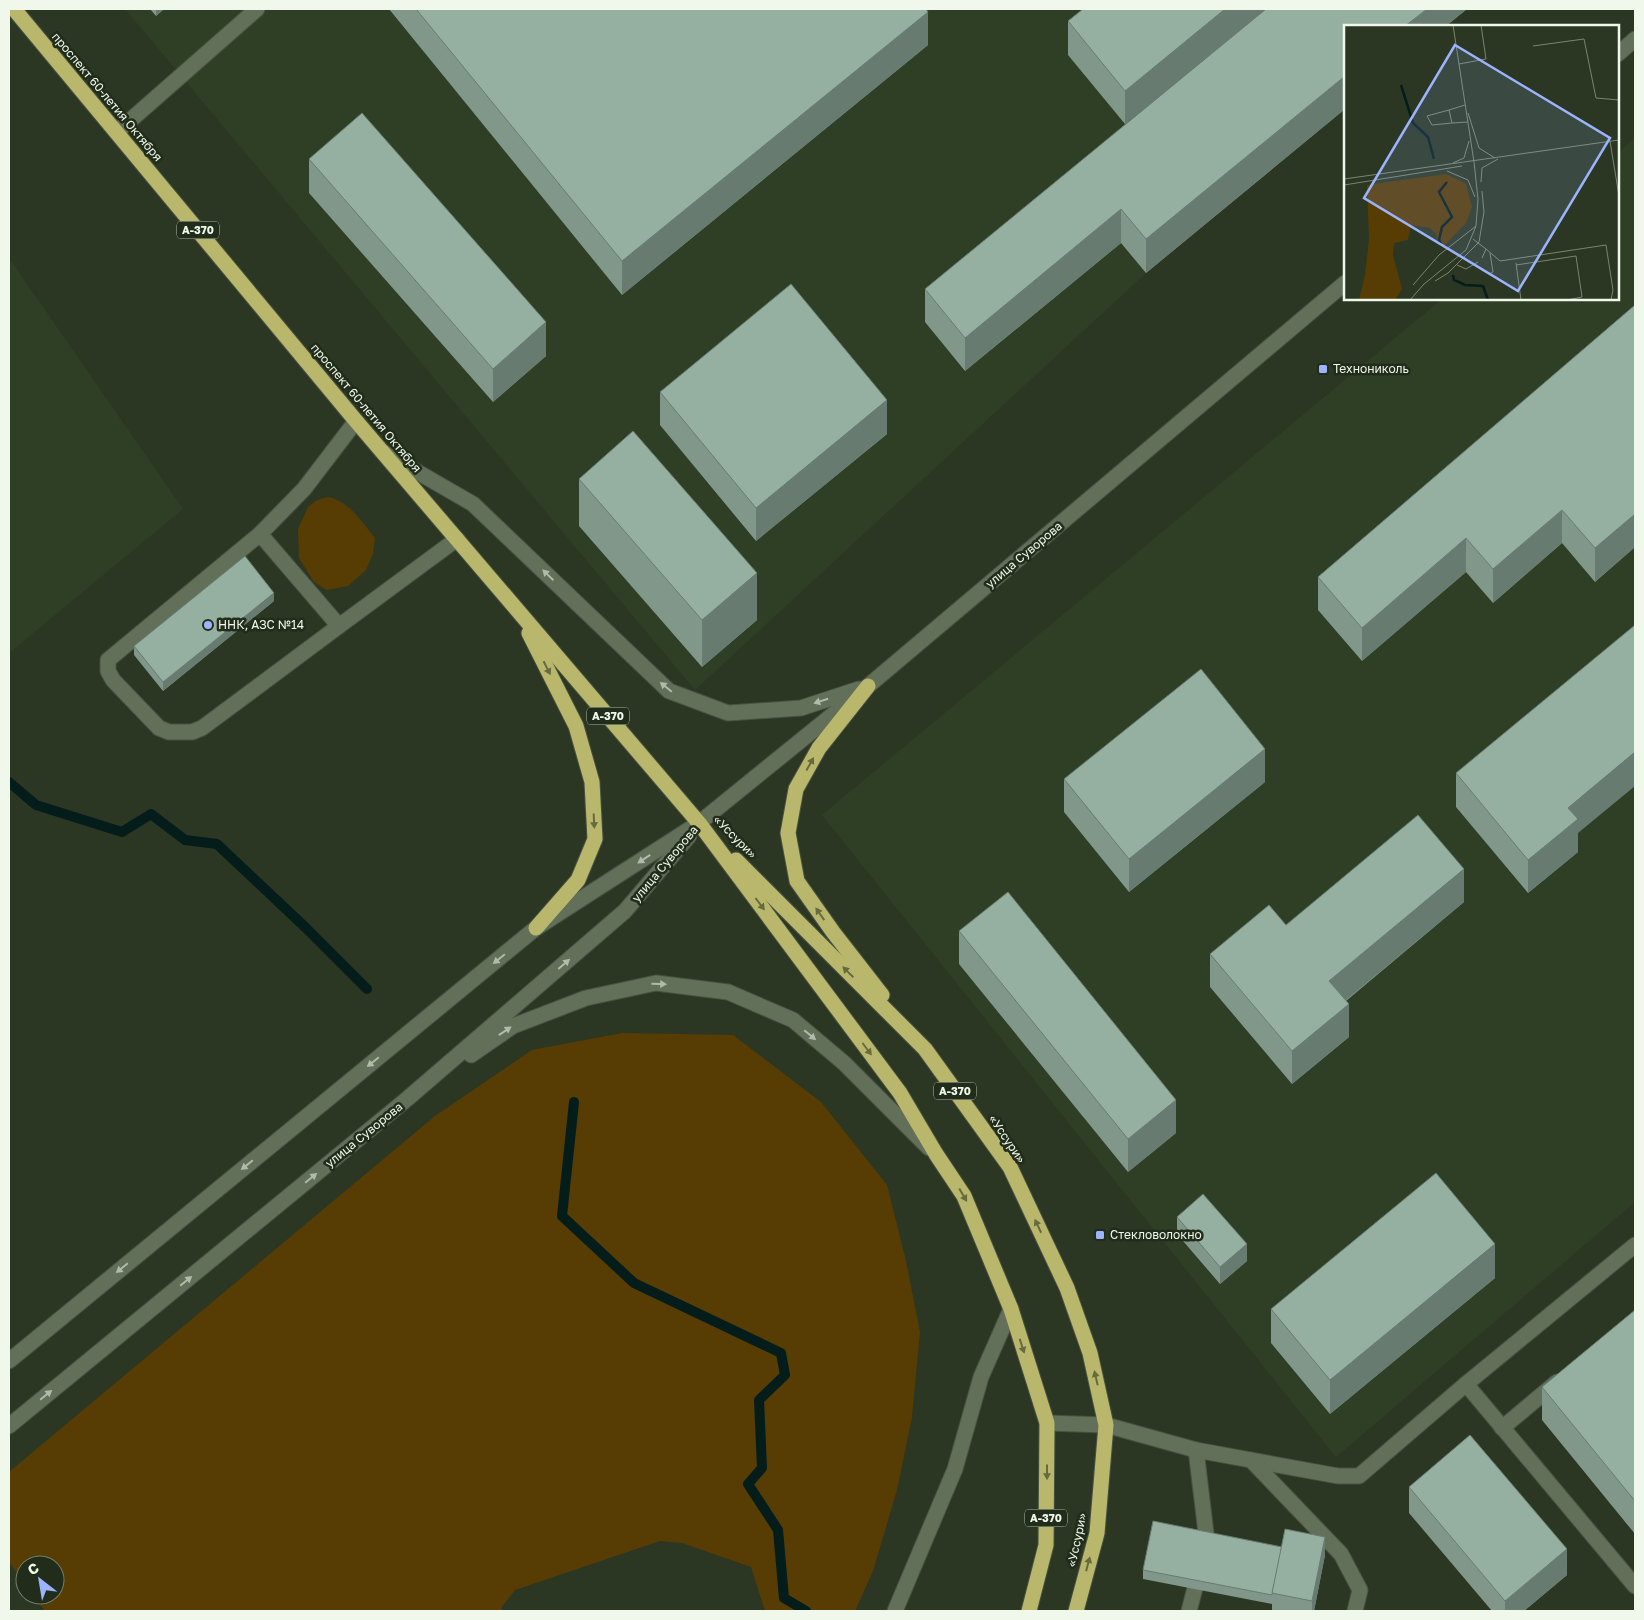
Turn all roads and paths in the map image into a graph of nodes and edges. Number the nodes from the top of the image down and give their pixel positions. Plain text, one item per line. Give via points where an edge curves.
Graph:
1 (14, 9) edge
2 (256, 9) edge
3 (1635, 39) edge
4 (1619, 53) edge
5 (117, 132) junction
6 (1344, 284) edge
7 (356, 421) junction
8 (382, 451) junction
9 (260, 534) junction
10 (457, 539) junction
11 (517, 609) junction
12 (340, 626) junction
13 (868, 686) junction
14 (699, 823) junction
15 (536, 928) junction
16 (925, 1049) junction
17 (408, 1099) junction
18 (936, 1154) junction
19 (1635, 1245) edge
20 (1011, 1309) junction
21 (9, 1361) edge
22 (1569, 1373) edge
23 (1466, 1384) junction
24 (1047, 1423) junction
25 (1106, 1425) junction
26 (9, 1426) edge
27 (1502, 1428) junction
28 (1196, 1450) junction
29 (1251, 1460) junction
30 (1205, 1540) edge
31 (1635, 1586) edge
32 (1195, 1588) edge
33 (895, 1611) edge
34 (1029, 1611) edge
35 (1076, 1611) edge
36 (1189, 1611) edge
37 (1355, 1611) edge

1 - 5 highway, проспект 60-летия Октября / А-370
2 - 5 main road
3 - 4 main road
5 - 7 highway, проспект 60-летия Октября / А-370
6 - 13 main road, улица Суворова
7 - 8 highway, проспект 60-летия Октября / А-370
7 - 9 main road via 304,489
8 - 10 highway, проспект 60-летия Октября / А-370
13 -> 8 main road via 801,708 728,713 669,691 474,504
9 - 12 main road
9 - 12 main road via 108,660 108,671 113,680 159,728 170,732 192,732 202,728
10 - 11 highway, проспект 60-летия Октября / А-370
10 - 12 main road
11 - 14 highway, проспект 60-летия Октября / А-370
11 -> 15 highway via 576,726 592,782 595,838 578,880
13 - 14 main road, улица Суворова
16 -> 13 highway via 832,932 797,881 788,833 796,789 818,748
14 -> 15 main road, улица Суворова
16 -> 14 highway, «Уссури» / А-370
17 -> 14 main road, улица Суворова via 625,912
14 -> 18 highway, «Уссури» / А-370 via 900,1093
15 -> 21 main road, улица Суворова
25 -> 16 highway, «Уссури» / А-370 via 1090,1353 1067,1288 1010,1167
17 -> 18 main road via 513,1026 586,998 656,983 728,992 793,1020 844,1063
26 -> 17 main road, улица Суворова
18 -> 20 highway, «Уссури» / А-370 via 964,1196
19 - 23 main road
20 -> 24 highway, «Уссури» / А-370
20 - 33 main road via 981,1377 955,1469
22 - 27 main road
23 - 27 main road
23 - 29 main road via 1359,1476 1338,1476
24 - 25 main road
24 -> 34 highway, «Уссури» / А-370 via 1046,1546
25 - 28 main road
35 -> 25 highway, «Уссури» / А-370 via 1097,1533
27 - 31 main road
28 - 29 main road
28 - 30 main road
29 - 37 main road via 1341,1554 1360,1590
32 - 36 main road

